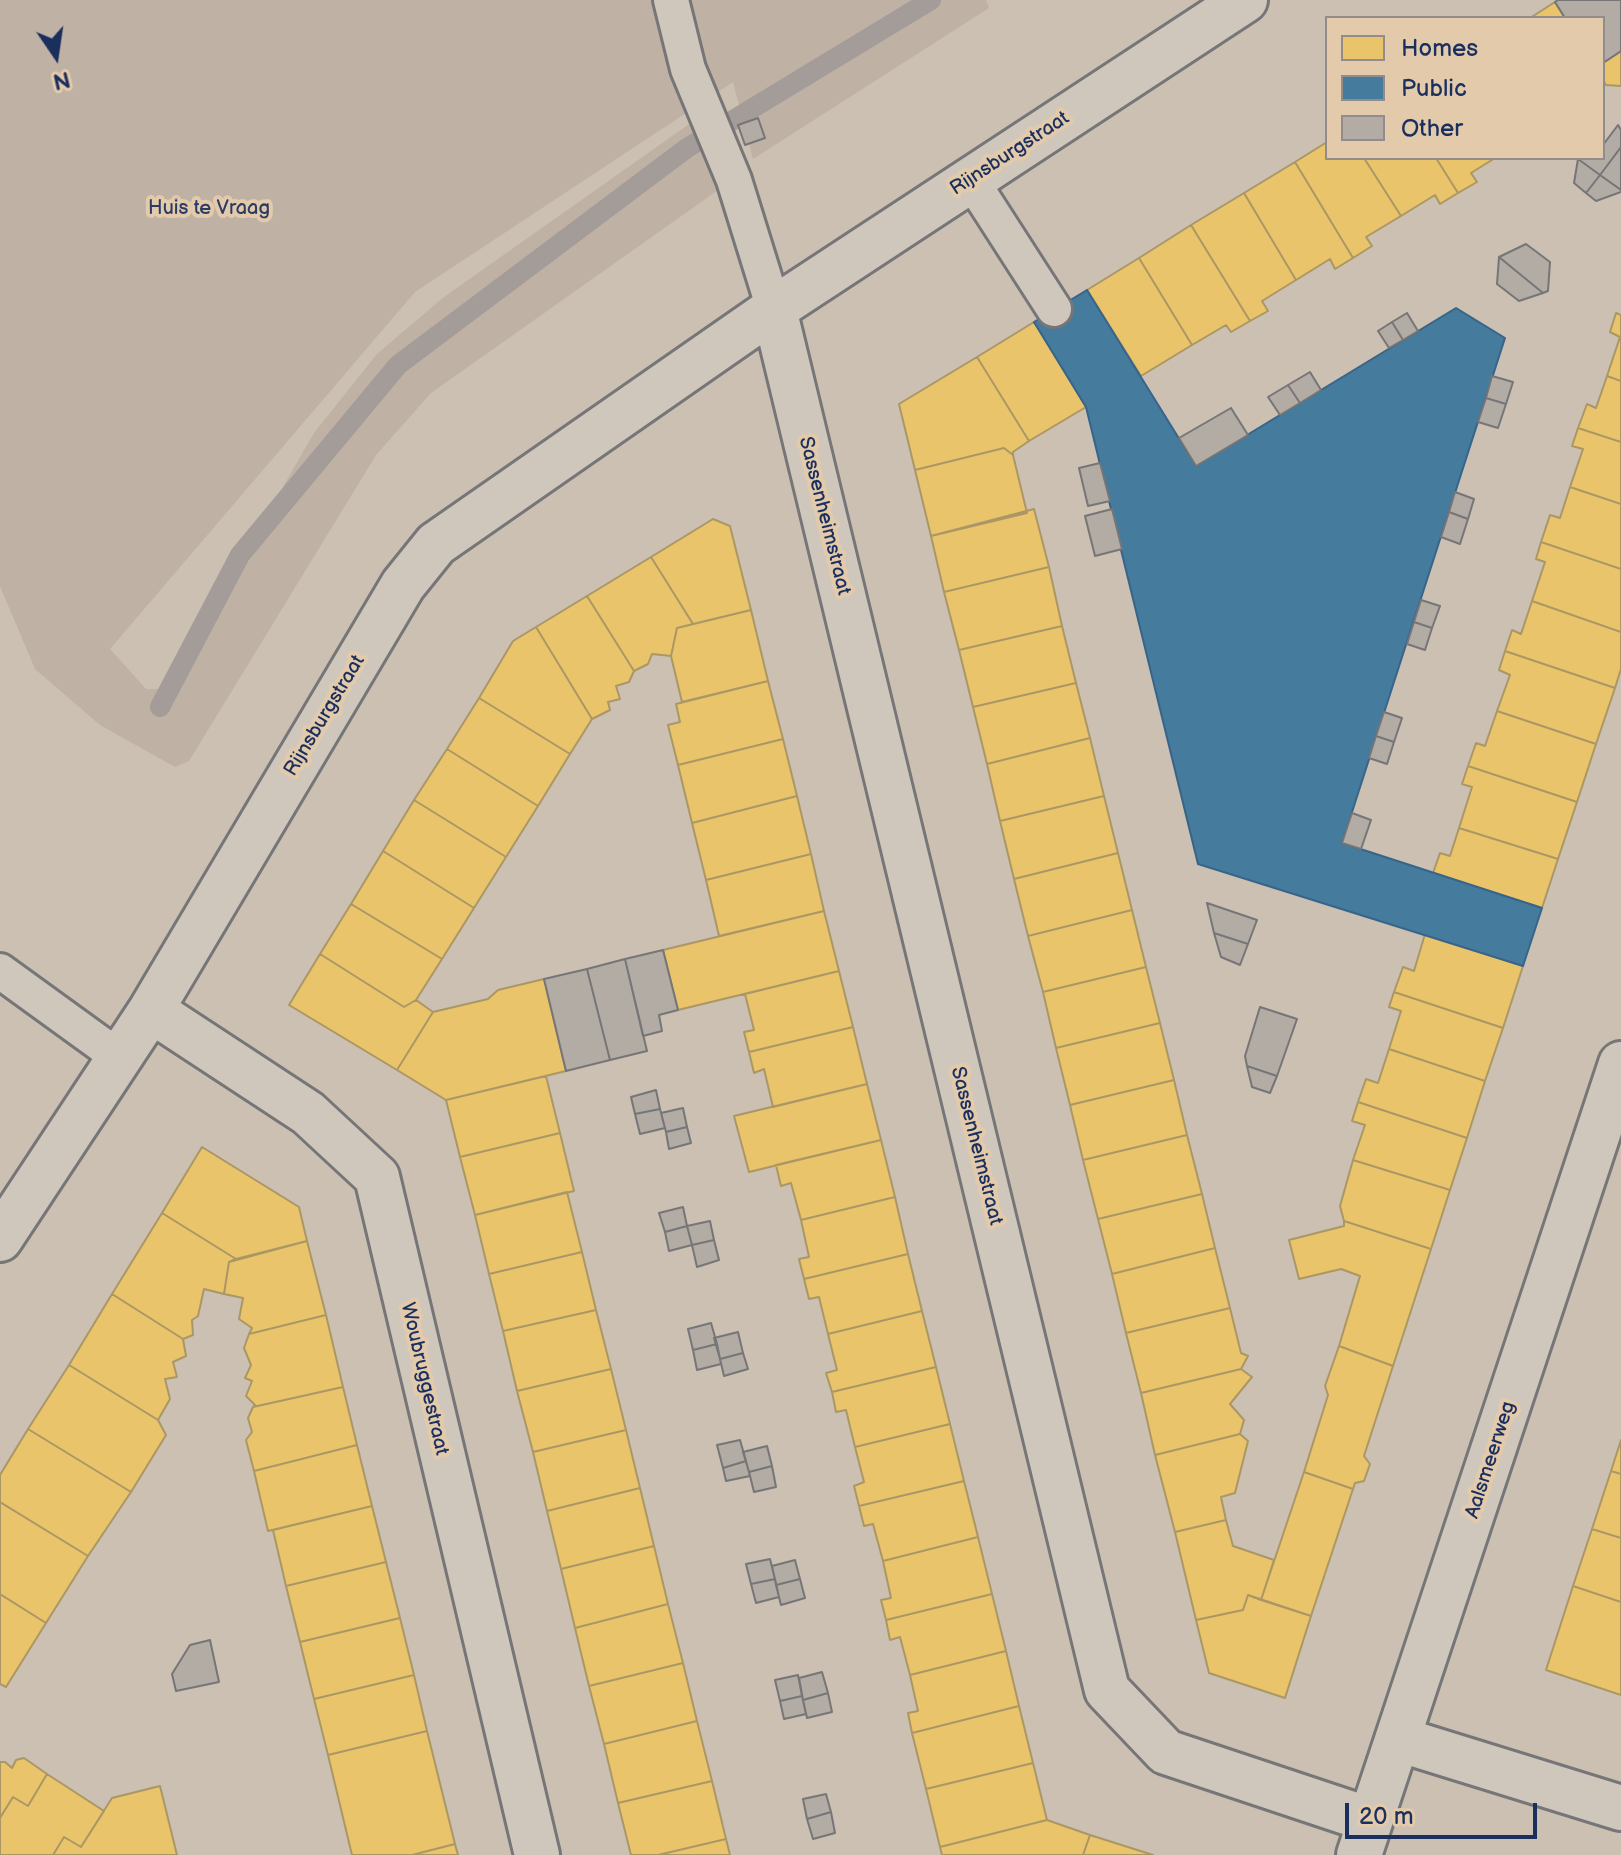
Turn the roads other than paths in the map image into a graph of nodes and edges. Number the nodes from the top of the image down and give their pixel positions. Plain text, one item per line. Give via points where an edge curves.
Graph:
1 (671, 0) edge
2 (1241, 1) edge
3 (971, 180) junction
4 (774, 309) junction
5 (1054, 309) dead end
6 (0, 971) edge
7 (151, 1010) junction
8 (120, 1058) junction
9 (1621, 1064) edge
10 (0, 1239) edge
11 (1398, 1739) junction
12 (1621, 1808) edge
13 (1364, 1838) edge
14 (537, 1855) edge

1 - 4 lane via 688,69 734,180
2 - 3 street, Rijnsburgstraat
3 - 4 street, Rijnsburgstraat
3 - 5 lane
4 - 7 street, Rijnsburgstraat via 436,544 403,585
4 - 13 street, Sassenheimstraat via 1107,1690 1166,1752
6 - 8 lane
7 - 8 street, Rijnsburgstraat
7 - 14 street, Woubruggestraat via 308,1113 377,1177
8 - 10 street, Rijnsburgstraat
9 - 11 street, Aalsmeerweg
11 - 12 street
11 - 13 street, Aalsmeerweg

